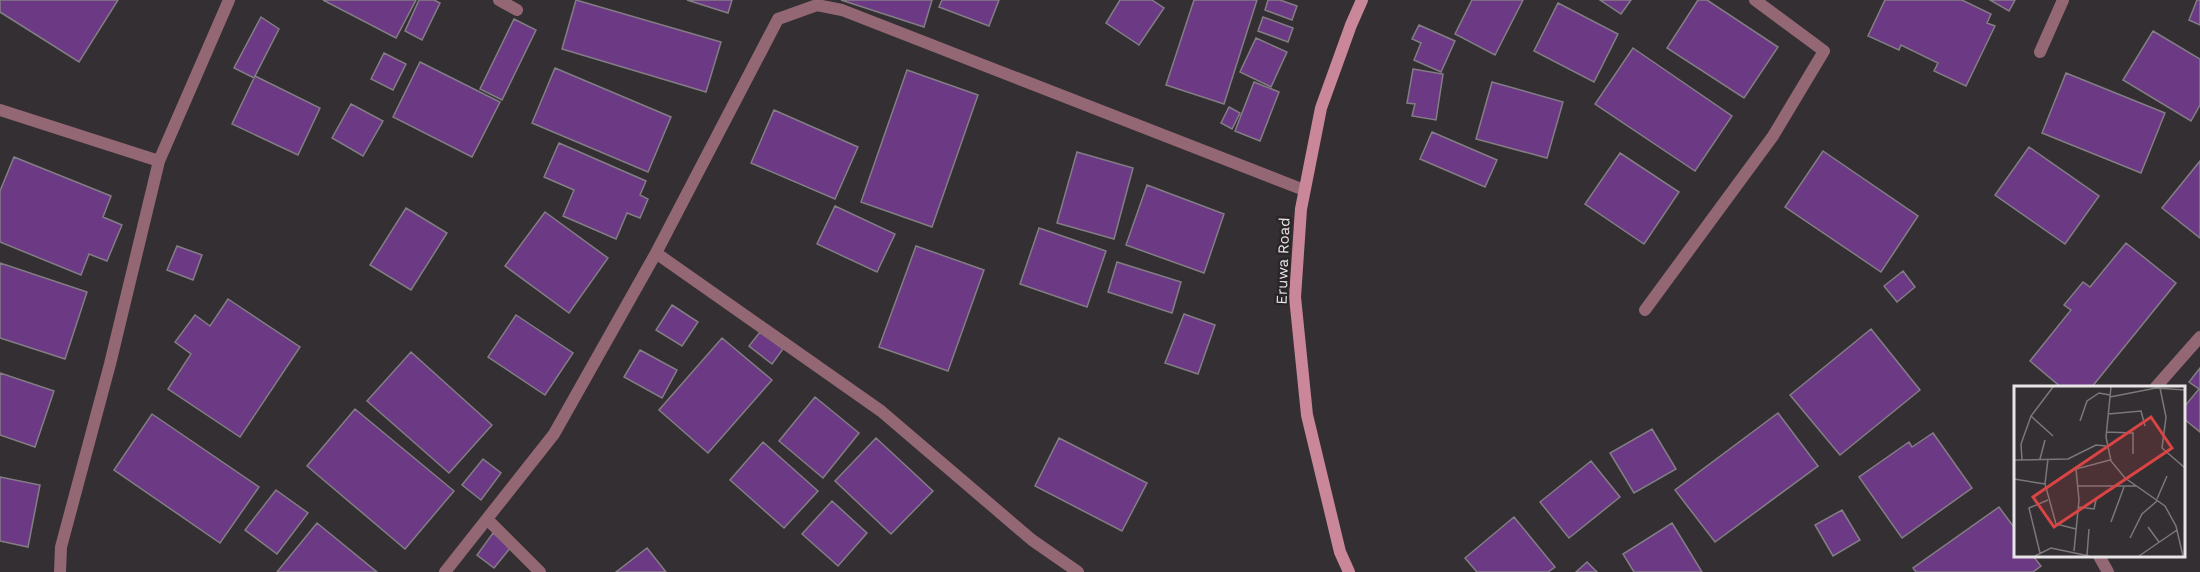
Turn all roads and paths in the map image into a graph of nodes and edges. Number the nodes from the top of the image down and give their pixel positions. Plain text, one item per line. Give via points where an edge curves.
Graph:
1 (229, 0) edge
2 (499, 0) edge
3 (1362, 0) edge
4 (1755, 0) edge
5 (2063, 0) edge
6 (517, 10) dead end
7 (2040, 52) dead end
8 (0, 110) edge
9 (159, 161) junction
10 (1304, 190) junction
11 (656, 253) junction
12 (1645, 310) dead end
13 (2200, 337) edge
14 (2156, 386) edge
15 (488, 520) junction
16 (2100, 557) edge
17 (60, 572) edge
18 (445, 572) edge
19 (540, 572) edge
20 (1078, 572) edge
21 (1349, 572) edge
22 (2108, 572) edge

1 - 9 street
2 - 6 street
3 - 10 main road, Eruwa Road via 1321,108
4 - 12 street via 1824,51 1773,136
5 - 7 street
8 - 9 street
9 - 17 street via 61,547
10 - 11 street via 842,10 817,5 778,19
10 - 21 main road, Eruwa Road via 1295,297 1308,415 1340,552
11 - 15 street via 554,434
11 - 20 street via 881,411 1032,540
13 - 14 street
15 - 18 street
15 - 19 street
16 - 22 street

